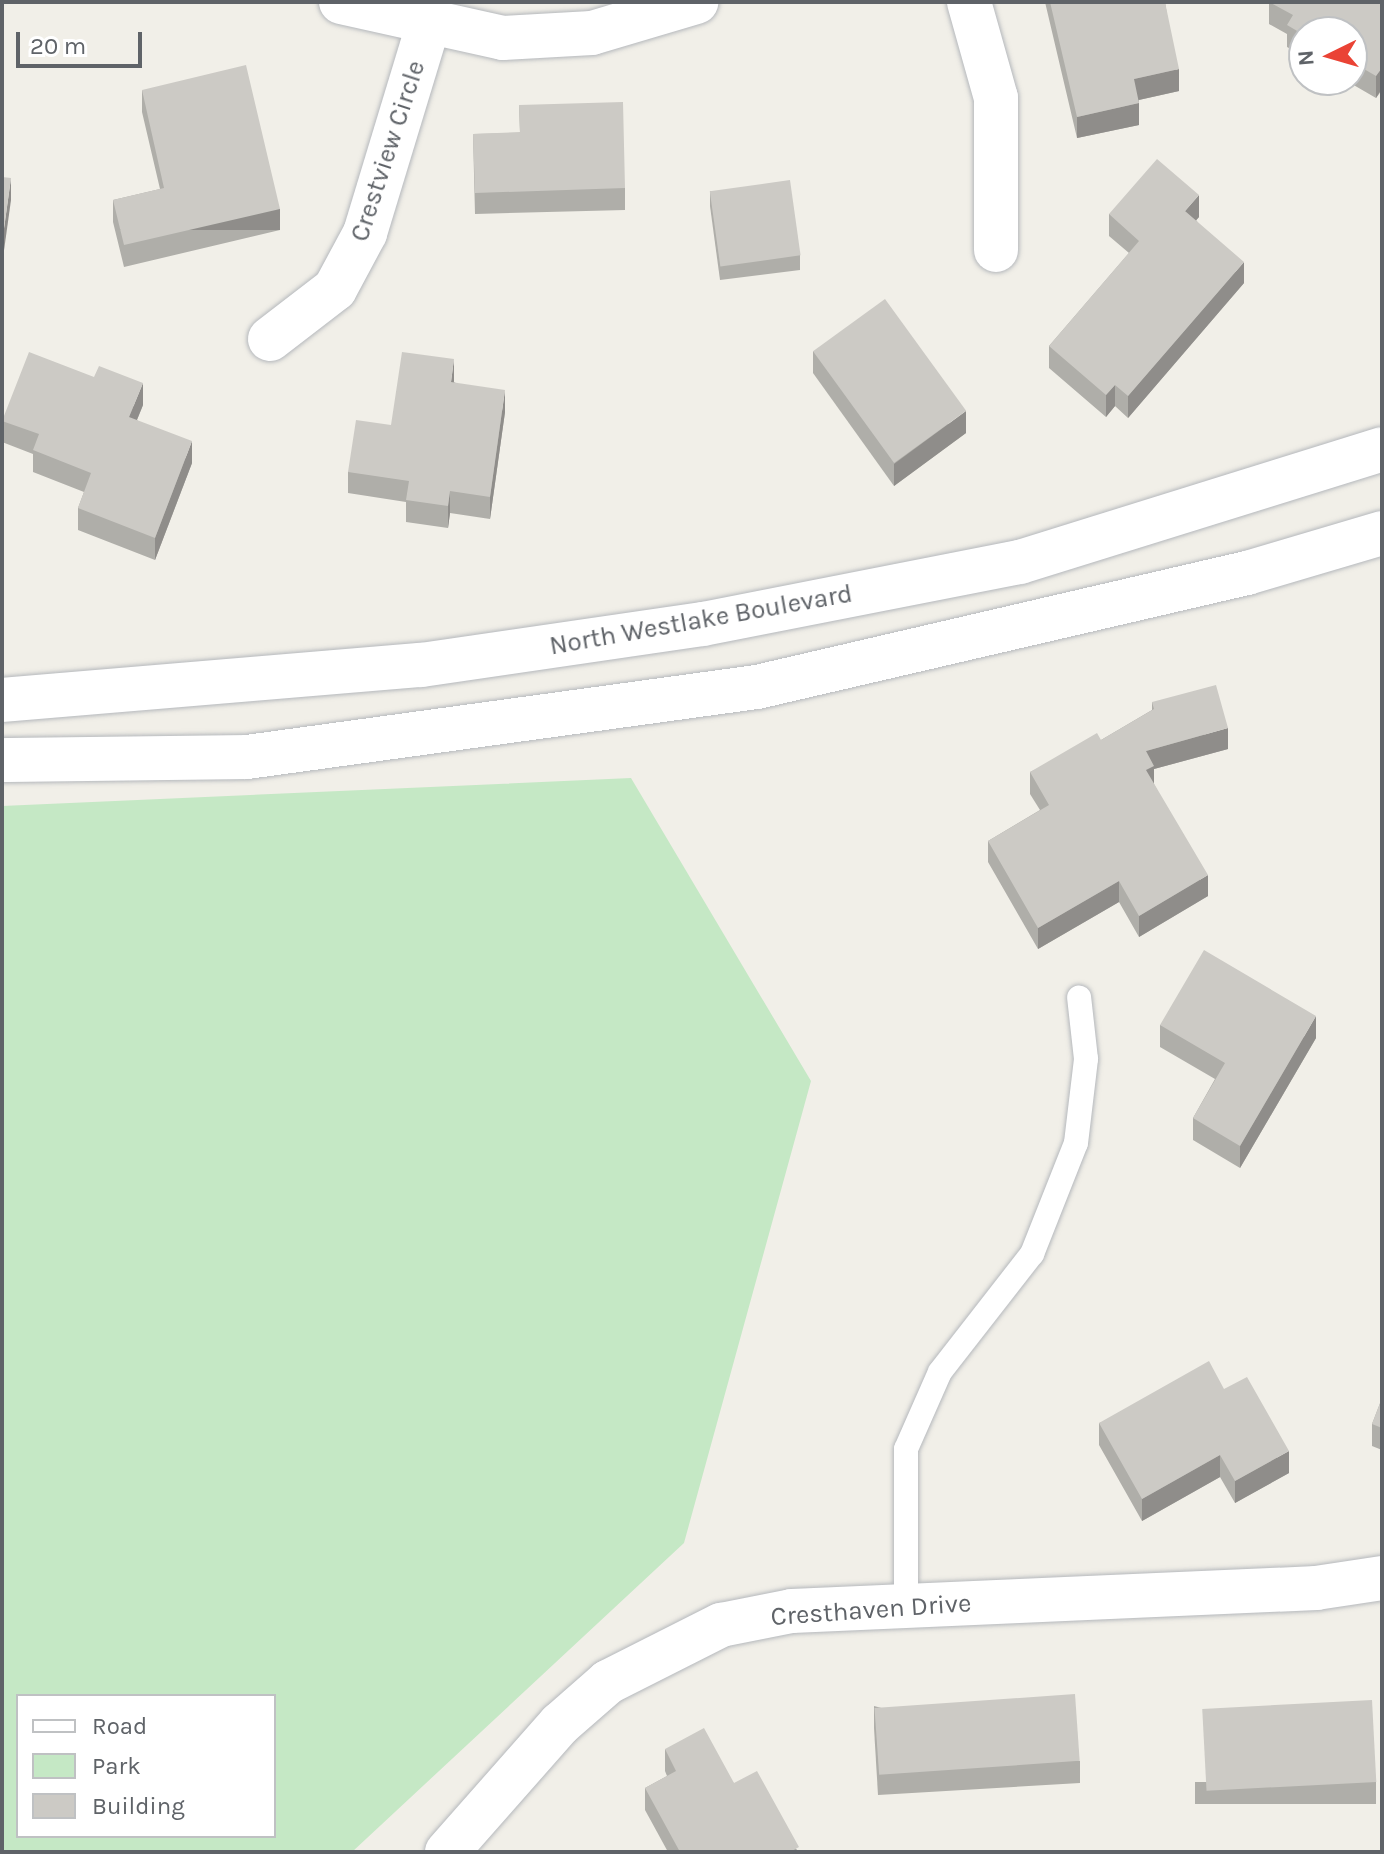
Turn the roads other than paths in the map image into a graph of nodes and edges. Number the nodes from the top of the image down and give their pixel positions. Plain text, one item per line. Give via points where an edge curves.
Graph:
1 (341, 2) edge
2 (696, 2) edge
3 (969, 2) edge
4 (429, 23) junction
5 (996, 250) dead end
6 (270, 339) dead end
7 (1382, 449) edge
8 (1382, 533) edge
9 (2, 700) edge
10 (2, 760) edge
11 (1079, 997) dead end
12 (1382, 1578) edge
13 (906, 1605) junction
14 (447, 1852) edge

1 - 4 main road
2 - 4 main road via 592,33 503,38
3 - 5 main road via 996,98
4 - 6 main road, Crestview Circle via 365,233 335,289
7 - 9 main road, North Westlake Boulevard via 1020,562 703,624 421,665
8 - 10 main road via 1247,573 757,687 247,757
11 - 13 lane via 1086,1059 1076,1143 1032,1254 940,1372 906,1449
12 - 13 main road, Cresthaven Drive via 1316,1588
13 - 14 main road, Cresthaven Drive via 792,1611 721,1625 665,1648 608,1682 560,1724

